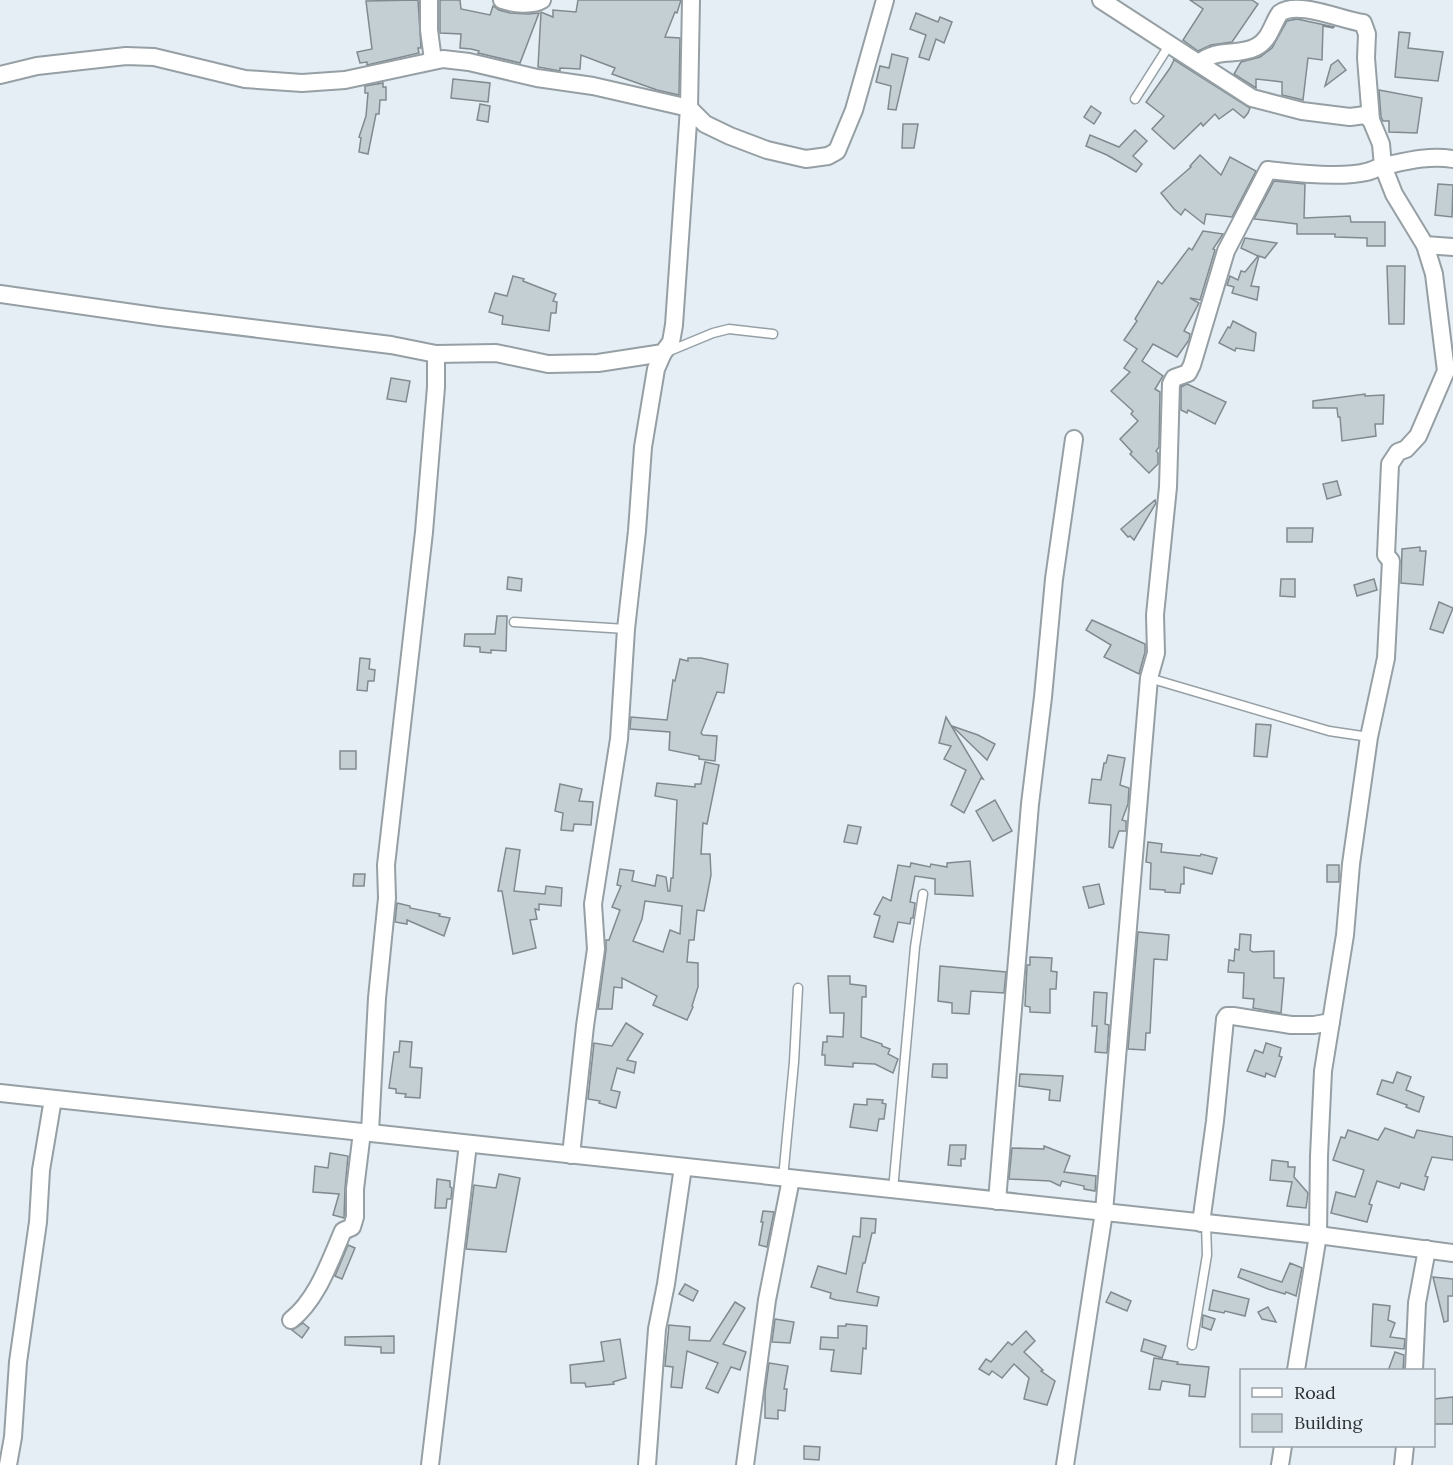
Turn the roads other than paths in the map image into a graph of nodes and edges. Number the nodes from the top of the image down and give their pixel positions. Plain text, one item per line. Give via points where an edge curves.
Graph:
1 (429, 0) edge
2 (502, 0) edge
3 (542, 0) edge
4 (691, 0) edge
5 (885, 0) edge
6 (1101, 0) edge
7 (1171, 44) junction
8 (433, 60) junction
9 (1199, 63) junction
10 (0, 75) edge
11 (1135, 99) dead end
12 (689, 108) junction
13 (1371, 120) junction
14 (1453, 159) edge
15 (1383, 166) junction
16 (1425, 245) junction
17 (1453, 247) edge
18 (0, 294) edge
19 (773, 333) dead end
20 (663, 353) junction
21 (436, 354) junction
22 (1074, 439) dead end
23 (514, 622) dead end
24 (626, 628) junction
25 (1149, 678) junction
26 (1369, 737) junction
27 (923, 894) dead end
28 (798, 988) dead end
29 (1331, 1022) junction
30 (0, 1093) edge
31 (52, 1099) junction
32 (366, 1132) junction
33 (468, 1144) junction
34 (571, 1155) junction
35 (683, 1167) junction
36 (787, 1178) junction
37 (893, 1190) junction
38 (997, 1201) junction
39 (1104, 1212) junction
40 (1203, 1223) junction
41 (1318, 1235) junction
42 (1427, 1249) junction
43 (1453, 1253) edge
44 (291, 1320) dead end
45 (1192, 1345) dead end
46 (1296, 1369) edge
47 (1414, 1369) edge
48 (1283, 1447) edge
49 (1405, 1447) edge
50 (8, 1465) edge
51 (430, 1465) edge
52 (647, 1465) edge
53 (745, 1465) edge
54 (1065, 1465) edge
55 (1280, 1465) edge
56 (1403, 1465) edge

1 - 8 street
2 - 3 street
4 - 12 street
5 - 12 street via 854,110 837,151 828,156 806,159 767,150 705,124
6 - 7 street
7 - 9 street
7 - 11 lane
8 - 10 street via 345,80 302,83 245,79 154,57 126,56 37,66
8 - 12 street via 470,62
9 - 13 street via 1252,99 1302,111 1365,115
9 - 13 street via 1208,56 1264,42 1285,8 1302,4 1320,7 1363,23 1367,34
12 - 20 street via 674,325 672,342
13 - 15 street via 1381,144
14 - 15 street via 1426,157
15 - 16 street via 1394,194
15 - 25 street via 1348,173 1268,170 1226,251 1192,365 1188,373 1174,378 1171,384 1168,487 1155,615 1156,653
16 - 17 street
16 - 26 street via 1434,274 1446,371 1418,436 1390,464 1386,658
18 - 21 street
19 - 20 lane via 729,329
20 - 21 street via 598,363 548,364 496,353
20 - 24 street via 656,369 643,447
21 - 32 street via 424,532 386,865 387,898
22 - 38 street via 1054,579 1030,804
23 - 24 lane
24 - 34 street via 620,739 594,904 596,949
25 - 26 lane via 1329,731
25 - 39 street
26 - 29 street
27 - 37 lane
28 - 36 lane
29 - 40 street via 1303,1025 1233,1016 1225,1019
29 - 41 street via 1323,1071
30 - 31 street
31 - 32 street
31 - 50 street
32 - 33 street
32 - 44 street via 352,1227 343,1231 315,1290
33 - 34 street
33 - 51 street
34 - 35 street
35 - 36 street
35 - 52 street via 657,1329
36 - 37 street
36 - 53 street
37 - 38 street
38 - 39 street
39 - 40 street
39 - 54 street
40 - 41 street
40 - 45 lane via 1207,1255
41 - 42 street
41 - 46 street
42 - 43 street
42 - 47 street via 1417,1302
48 - 55 street
49 - 56 street

